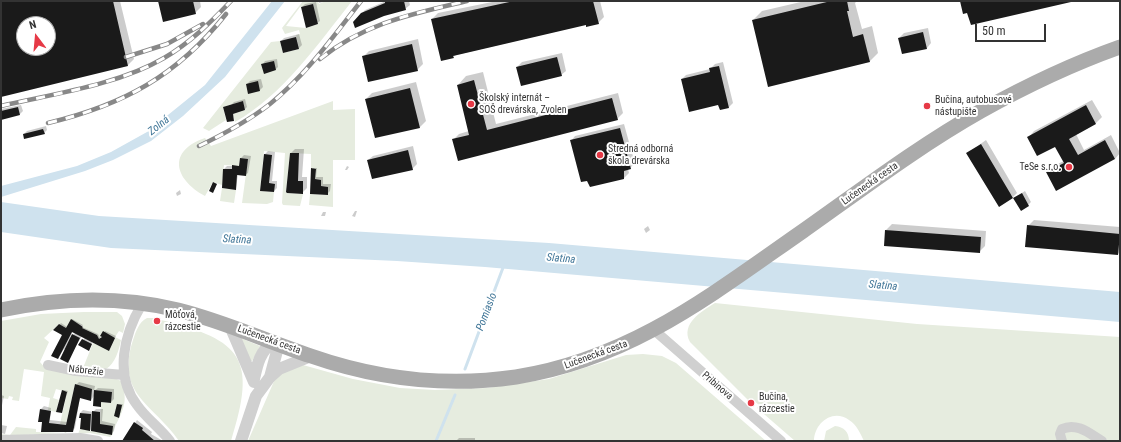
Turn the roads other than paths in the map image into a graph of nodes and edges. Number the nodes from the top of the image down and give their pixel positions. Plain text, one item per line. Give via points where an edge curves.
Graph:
1 (1120, 47) edge
2 (142, 304) junction
3 (1, 310) edge
4 (230, 326) junction
5 (654, 330) junction
6 (274, 342) junction
7 (311, 356) junction
8 (48, 364) dead end
9 (124, 374) junction
10 (270, 377) junction
11 (254, 379) junction
12 (256, 396) junction
13 (1, 440) edge
14 (98, 441) edge
15 (170, 441) edge
16 (241, 441) edge
17 (781, 441) edge
18 (1062, 441) edge
19 (1102, 441) edge

1 - 5 main road, Lučenecká cesta via 1062,70 980,111 704,300
2 - 3 main road, Lučenecká cesta via 79,301 33,304
2 - 4 main road, Lučenecká cesta via 175,310
2 - 9 street via 135,316 126,347
4 - 6 main road, Lučenecká cesta
4 - 11 street
5 - 7 main road, Lučenecká cesta via 617,349 572,364 533,374 483,380 433,381 401,378
5 - 17 street, Pribinova
6 - 7 main road, Lučenecká cesta
6 - 10 street via 276,351
6 - 11 street via 266,347 262,354
7 - 10 street via 284,366
8 - 9 street, Nábrežie via 76,371
9 - 15 street via 137,405
10 - 12 street
11 - 12 street
12 - 16 street
13 - 14 street via 80,438
18 - 19 street via 1062,429 1068,426 1082,429

